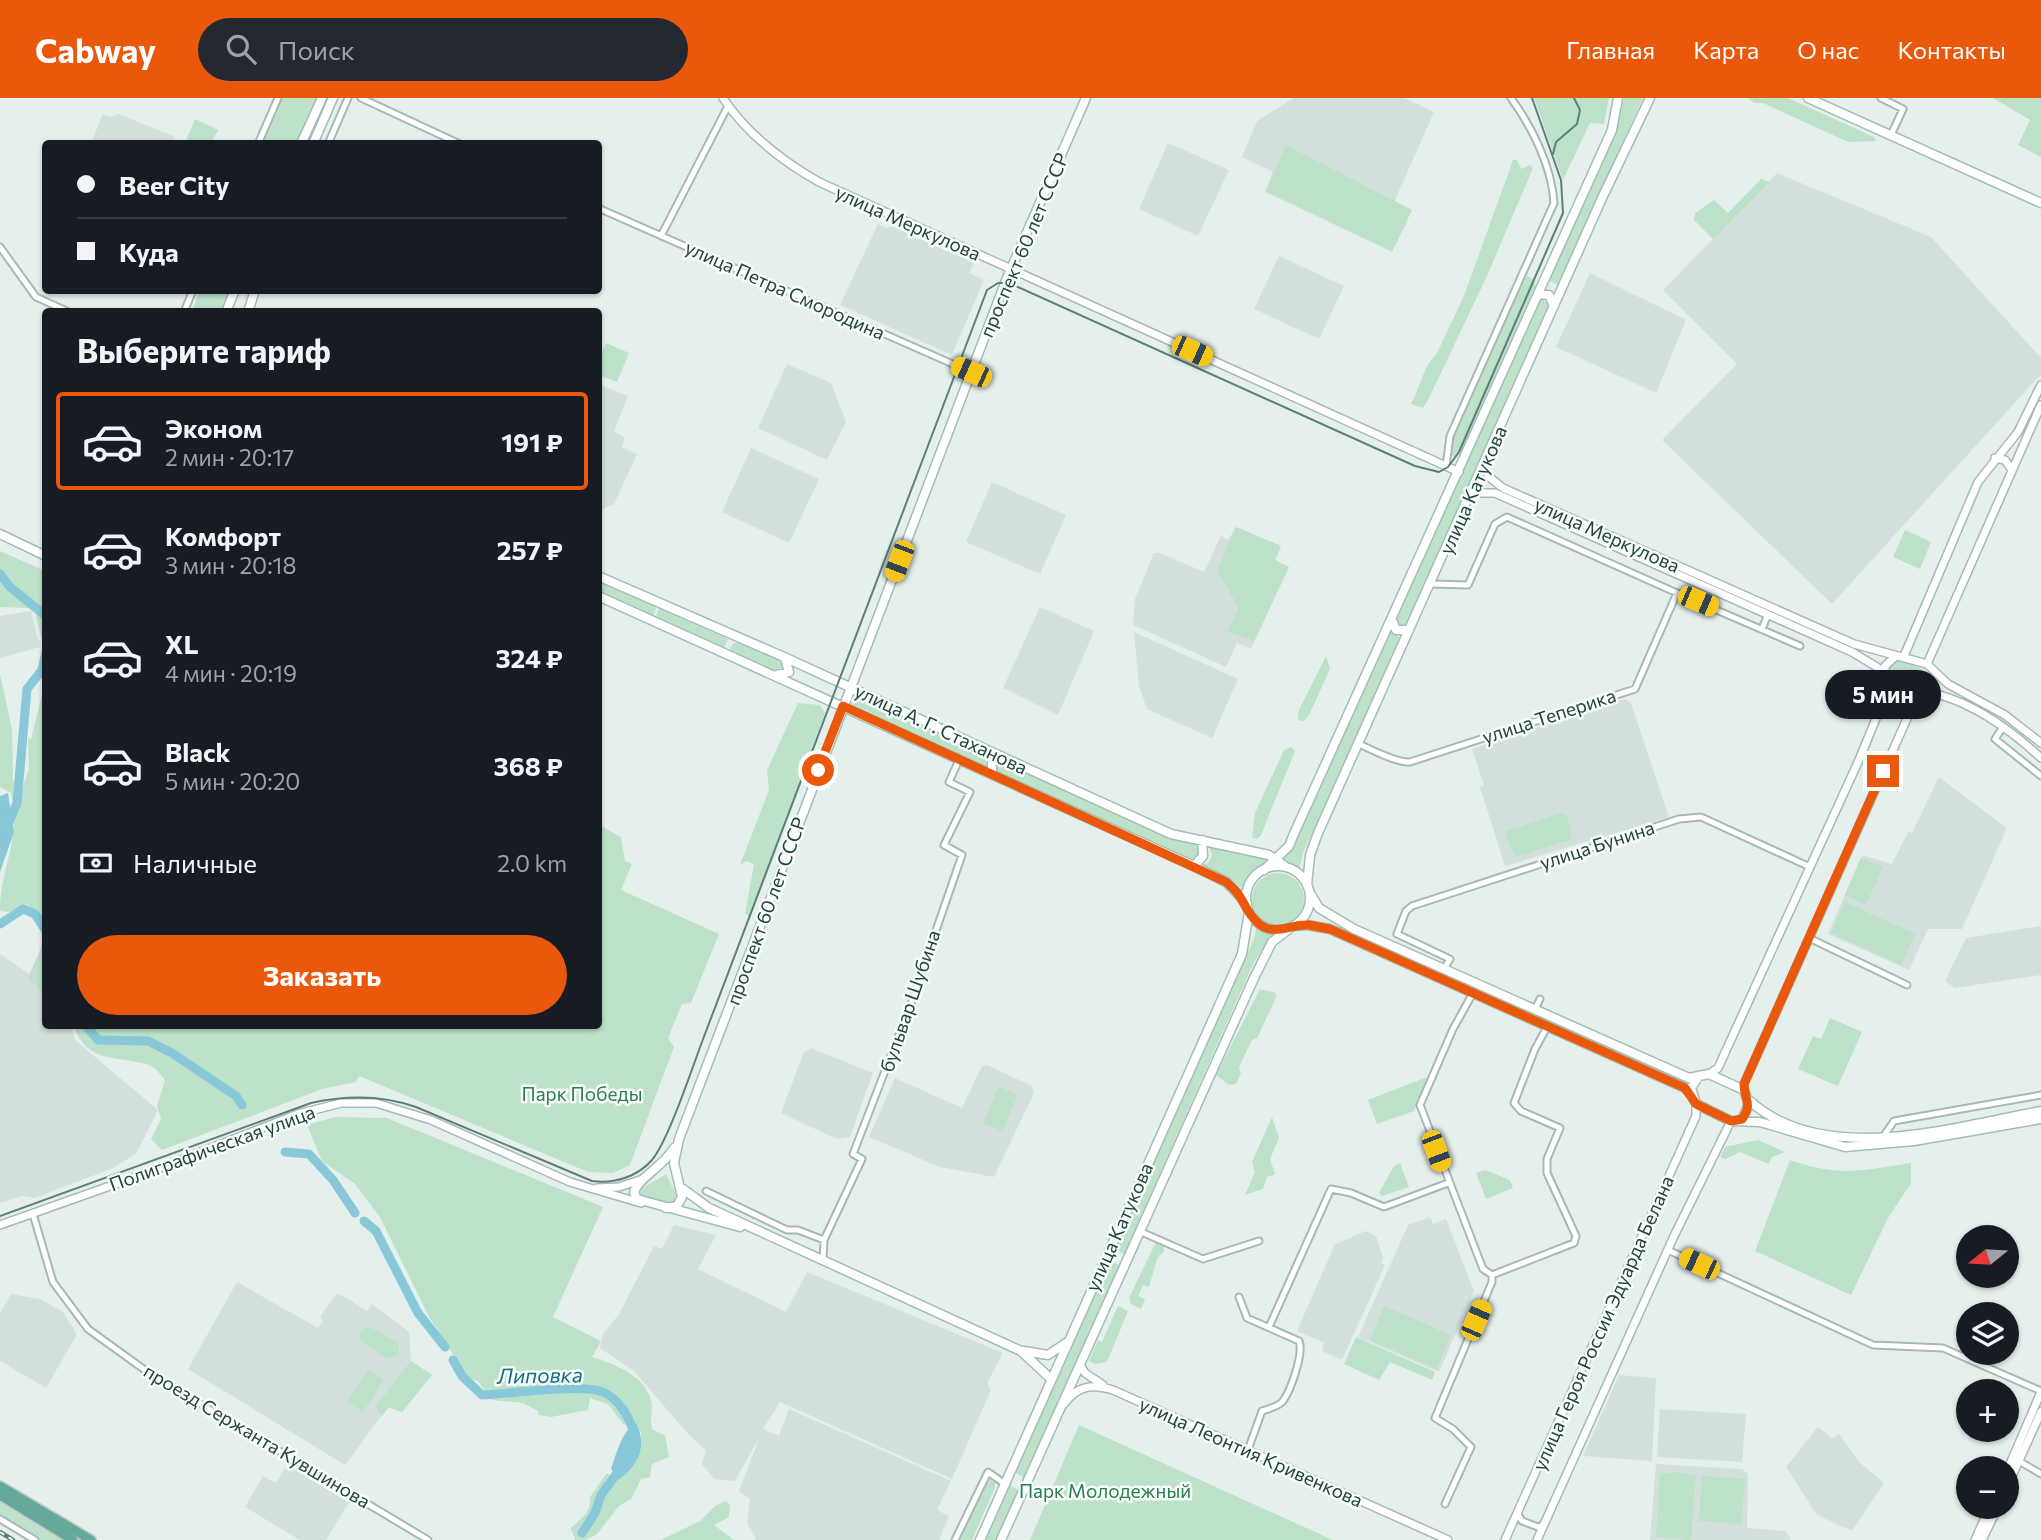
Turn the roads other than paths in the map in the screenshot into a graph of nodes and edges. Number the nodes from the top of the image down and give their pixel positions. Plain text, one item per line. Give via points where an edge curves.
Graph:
1 (278, 98) edge
2 (322, 98) edge
3 (333, 98) edge
4 (348, 98) edge
5 (361, 98) edge
6 (723, 98) edge
7 (1086, 98) edge
8 (1511, 98) edge
9 (1618, 98) edge
10 (1650, 98) edge
11 (1808, 98) edge
12 (1881, 98) edge
13 (729, 106) junction
14 (707, 130) dead end
15 (714, 134) junction
16 (1891, 135) junction
17 (260, 140) edge
18 (303, 140) edge
19 (315, 140) edge
20 (330, 140) edge
21 (451, 140) edge
22 (2041, 203) edge
23 (602, 210) edge
24 (661, 236) junction
25 (0, 247) edge
26 (1011, 270) junction
27 (1538, 294) junction
28 (1554, 306) junction
29 (60, 308) edge
30 (971, 372) junction
31 (2041, 385) edge
32 (2041, 405) edge
33 (1995, 458) junction
34 (1446, 466) junction
35 (1483, 466) junction
36 (2012, 470) junction
37 (1459, 472) junction
38 (1471, 493) junction
39 (0, 534) edge
40 (1616, 547) junction
41 (42, 554) edge
42 (1609, 562) junction
43 (602, 578) edge
44 (1431, 584) junction
45 (1677, 593) junction
46 (602, 598) edge
47 (1768, 614) junction
48 (1392, 620) junction
49 (1762, 629) junction
50 (1409, 630) junction
51 (738, 637) junction
52 (1800, 646) dead end
53 (732, 656) junction
54 (1900, 656) junction
55 (784, 657) junction
56 (1927, 664) junction
57 (1885, 672) junction
58 (1936, 673) junction
59 (776, 675) junction
60 (1891, 682) junction
61 (850, 687) junction
62 (1932, 693) junction
63 (1918, 694) junction
64 (843, 706) junction
65 (2003, 727) junction
66 (2041, 743) edge
67 (1359, 744) junction
68 (1001, 756) junction
69 (2041, 758) edge
70 (959, 760) junction
71 (992, 775) junction
72 (2041, 776) edge
73 (1202, 840) junction
74 (1272, 856) junction
75 (1194, 866) junction
76 (1286, 867) junction
77 (1810, 867) junction
78 (1264, 870) junction
79 (1308, 889) junction
80 (1248, 907) junction
81 (1291, 928) junction
82 (1808, 938) junction
83 (1444, 969) junction
84 (1907, 985) dead end
85 (1473, 993) junction
86 (1540, 999) dead end
87 (1535, 1009) junction
88 (1547, 1027) junction
89 (1704, 1075) junction
90 (1744, 1090) junction
91 (2041, 1096) edge
92 (1694, 1100) junction
93 (1749, 1100) junction
94 (2041, 1111) edge
95 (1742, 1119) junction
96 (2041, 1119) edge
97 (1731, 1121) junction
98 (1895, 1121) junction
99 (1895, 1135) junction
100 (1883, 1137) junction
101 (678, 1139) junction
102 (648, 1175) junction
103 (679, 1183) junction
104 (1448, 1183) junction
105 (582, 1186) junction
106 (706, 1191) dead end
107 (643, 1203) junction
108 (666, 1208) junction
109 (33, 1214) junction
110 (0, 1225) edge
111 (1139, 1231) junction
112 (769, 1235) junction
113 (824, 1240) junction
114 (1259, 1241) dead end
115 (1668, 1250) junction
116 (1105, 1258) junction
117 (823, 1260) junction
118 (1123, 1268) junction
119 (1492, 1275) junction
120 (1239, 1297) dead end
121 (1269, 1327) junction
122 (1068, 1341) junction
123 (1021, 1351) junction
124 (1080, 1365) junction
125 (1051, 1379) junction
126 (1113, 1390) junction
127 (2041, 1391) edge
128 (1059, 1410) junction
129 (2041, 1412) edge
130 (1248, 1450) junction
131 (2013, 1456) edge
132 (2019, 1461) joint
133 (1010, 1473) junction
134 (2041, 1474) edge
135 (1027, 1483) junction
136 (1005, 1485) junction
137 (0, 1486) edge
138 (0, 1495) edge
139 (1445, 1504) dead end
140 (1517, 1513) junction
141 (0, 1519) edge
142 (1985, 1519) edge
143 (1992, 1519) edge
144 (1545, 1524) junction
145 (35, 1540) edge
146 (72, 1540) edge
147 (91, 1540) edge
148 (428, 1540) edge
149 (955, 1540) edge
150 (980, 1540) edge
151 (1002, 1540) edge
152 (1448, 1540) edge
153 (1505, 1540) edge
154 (1537, 1540) edge
155 (1975, 1540) edge
156 (1982, 1540) edge

1 - 17 street
2 - 18 main road
3 - 19 main road
4 - 20 street
5 - 21 street
6 - 13 street, улица Меркулова
7 - 26 main road, проспект 60 лет СССР
8 - 34 street via 1529,124 1553,187 1554,203 1450,436
9 - 27 main road, улица Катукова via 1612,130
10 - 28 main road, улица Катукова
11 - 16 main road
12 - 16 street via 1903,109
13 - 15 street
13 - 26 street, улица Меркулова via 749,131 789,165
14 - 15 street
15 - 24 street
16 - 22 main road
23 - 24 street, улица Петра Смородина
24 - 30 street, улица Петра Смородина
25 - 29 street via 36,297
26 - 30 main road, проспект 60 лет СССР
26 - 34 street, улица Меркулова
27 - 28 main road via 1549,295
27 - 37 main road, улица Катукова
28 - 35 main road, улица Катукова
30 - 61 main road, проспект 60 лет СССР
31 - 33 street via 2018,432
32 - 36 street
33 - 36 street via 2005,460
33 - 54 street via 1970,499
34 - 37 street, улица Меркулова
35 - 38 main road, улица Катукова
35 - 54 street, улица Меркулова via 1499,485 1546,508 1854,644
36 - 56 street
37 - 48 main road, улица Катукова
38 - 40 street, улица Меркулова via 1494,492
38 - 44 main road, улица Катукова
39 - 41 main road
40 - 42 street
40 - 47 street, улица Меркулова
42 - 44 street via 1507,517 1495,524 1468,586
42 - 45 street
43 - 51 main road, улица А. Г. Стаханова
44 - 50 main road, улица Катукова
45 - 49 street
45 - 67 street, улица Теперика via 1635,689 1410,762
46 - 53 main road, улица А. Г. Стаханова
47 - 49 street
47 - 57 street, улица Меркулова
48 - 50 main road via 1396,631
48 - 74 main road, улица Катукова via 1284,851
49 - 52 street
50 - 67 main road, улица Катукова
51 - 53 main road via 726,646
51 - 55 main road, улица А. Г. Стаханова
53 - 59 main road, улица А. Г. Стаханова
54 - 56 street, улица Меркулова
54 - 57 street via 1886,663
55 - 59 main road via 789,672
55 - 61 main road, улица А. Г. Стаханова
56 - 58 street
57 - 60 street
58 - 62 street via 1938,681
58 - 66 street
59 - 64 main road, улица А. Г. Стаханова
60 - 63 street
60 - 77 street
61 - 64 main road, проспект 60 лет СССР
61 - 68 main road, улица А. Г. Стаханова
62 - 63 street
62 - 65 street
63 - 82 street
64 - 70 main road, улица А. Г. Стаханова
64 - 101 main road, проспект 60 лет СССР
65 - 69 street
65 - 72 street via 1995,739
67 - 79 main road, улица Катукова via 1313,846
68 - 71 main road via 992,763
68 - 73 main road, улица А. Г. Стаханова via 1171,834
70 - 71 main road, улица А. Г. Стаханова
70 - 113 street, бульвар Шубина via 949,782 970,792 944,845 962,855 853,1154 862,1159
71 - 75 main road, улица А. Г. Стаханова
73 - 74 main road, улица А. Г. Стаханова
73 - 75 main road via 1203,856
74 - 76 main road, улица А. Г. Стаханова
74 - 78 main road
75 - 80 main road, улица А. Г. Стаханова via 1226,882
76 - 78 main road
76 - 79 main road via 1302,877
77 - 83 street, улица Бунина via 1692,816 1412,906 1397,934 1450,958
77 - 89 street via 1718,1068
78 - 80 main road via 1250,884
79 - 81 main road via 1307,912
79 - 83 main road via 1333,918
80 - 81 main road via 1266,928
80 - 116 main road, улица Катукова via 1242,954
81 - 85 main road via 1330,929
81 - 111 main road, улица Катукова via 1266,952
82 - 84 street
82 - 90 street
83 - 87 main road
85 - 88 main road
85 - 104 street via 1420,1105
86 - 87 street
87 - 89 main road via 1689,1078
88 - 92 main road via 1685,1088
88 - 119 street via 1514,1103 1521,1111 1560,1128 1548,1156 1547,1173 1576,1236 1574,1243
89 - 90 main road
89 - 92 main road via 1691,1088
90 - 93 main road
91 - 98 street
92 - 97 main road
92 - 140 street, улица Героя России Эдуарда Белана via 1696,1116
93 - 95 main road
93 - 100 main road via 1763,1114 1827,1136 1851,1140
94 - 99 main road
95 - 96 main road via 1845,1147 1914,1141
95 - 97 main road
97 - 115 street, улица Героя России Эдуарда Белана
98 - 99 street
98 - 100 street
99 - 100 main road
101 - 102 main road via 666,1161
101 - 103 main road via 674,1163
102 - 103 main road via 667,1169
102 - 105 street via 613,1188
102 - 107 main road via 634,1192
103 - 108 main road via 680,1202
103 - 112 main road via 697,1202
104 - 119 street via 1483,1269
104 - 121 street via 1384,1207 1331,1189
105 - 107 street
105 - 109 street, Полиграфическая улица via 431,1121 376,1103 341,1103 298,1114
106 - 113 street via 787,1230
107 - 108 main road
108 - 112 main road
109 - 110 street, Полиграфическая улица
109 - 148 street, проезд Сержанта Кувшинова via 52,1282 88,1329 149,1373
111 - 114 street via 1203,1259
111 - 118 main road, улица Катукова
112 - 117 main road
113 - 117 street, бульвар Шубина
115 - 127 street via 1873,1345 1943,1348
115 - 144 street, улица Героя России Эдуарда Белана
116 - 118 main road via 1118,1258
116 - 122 main road, улица Катукова
117 - 123 main road
118 - 124 main road, улица Катукова
119 - 139 street via 1435,1418 1471,1447
120 - 121 street via 1247,1318
121 - 130 street via 1299,1341 1301,1356 1283,1401 1262,1411
122 - 123 main road via 1048,1355
122 - 125 main road, улица Катукова
123 - 125 main road
124 - 126 street
124 - 128 main road, улица Катукова
125 - 133 main road, улица Катукова
126 - 128 street, улица Леонтия Кривенкова via 1094,1385 1080,1388
126 - 130 street, улица Леонтия Кривенкова
127 - 131 street
128 - 135 main road, улица Катукова
129 - 132 street
130 - 152 street, улица Леонтия Кривенкова
132 - 134 street
133 - 135 main road via 1019,1485
133 - 136 main road, улица Катукова
135 - 151 main road, улица Катукова
136 - 149 street via 988,1472
136 - 150 main road, улица Катукова
137 - 147 main road
138 - 146 main road
140 - 144 street via 1534,1526
140 - 153 street, улица Героя России Эдуарда Белана
141 - 145 street
142 - 155 street
143 - 156 street
144 - 154 street, улица Героя России Эдуарда Белана

